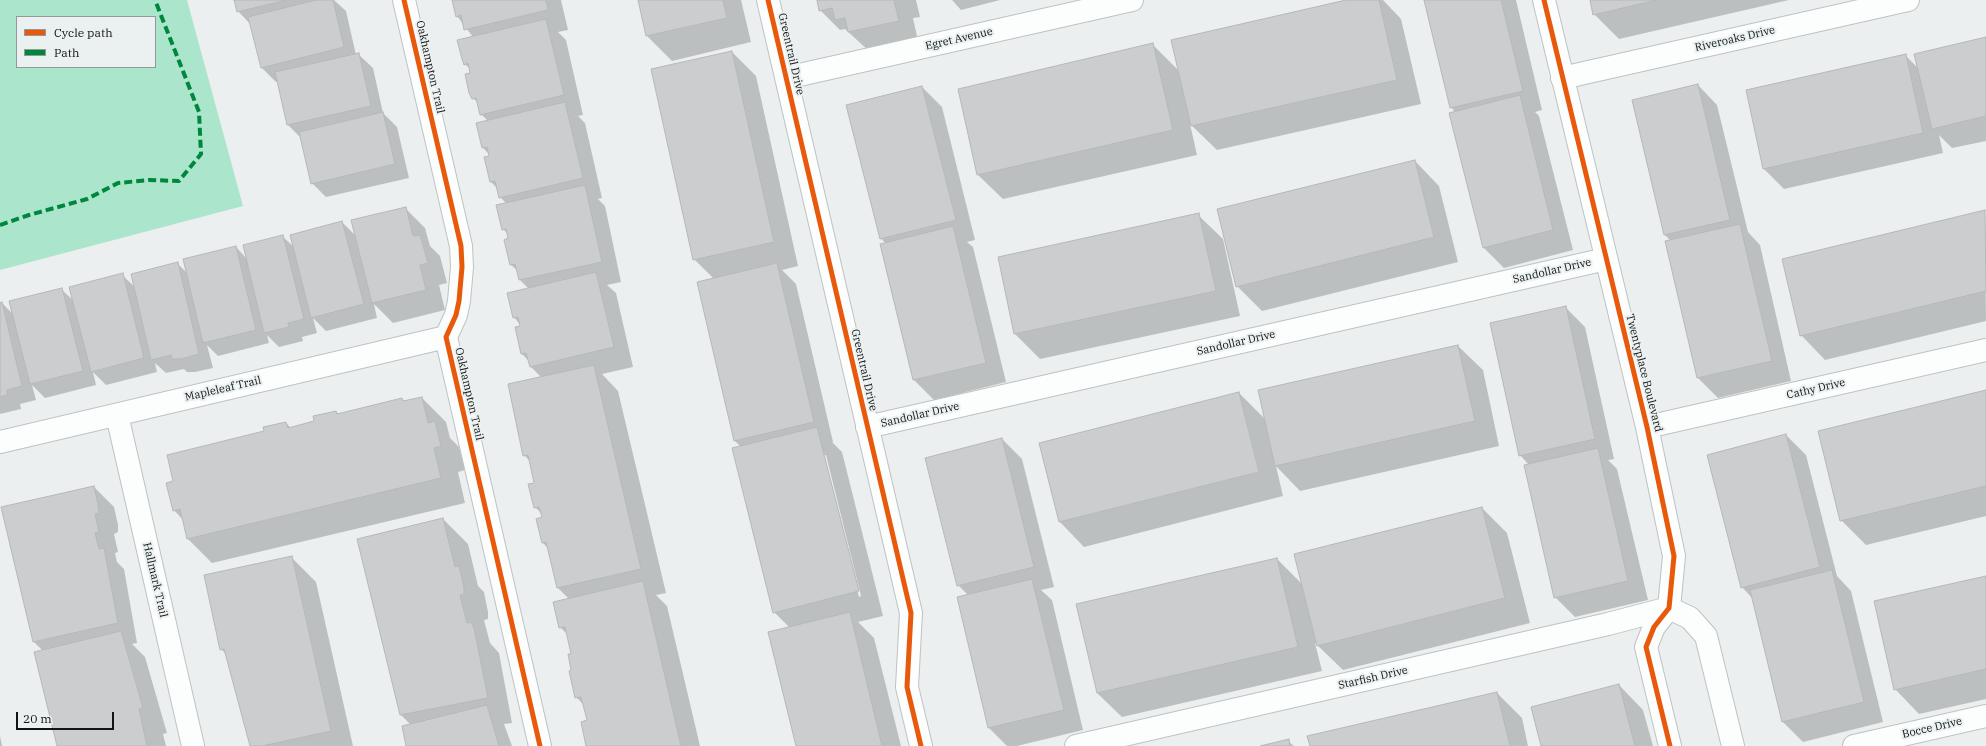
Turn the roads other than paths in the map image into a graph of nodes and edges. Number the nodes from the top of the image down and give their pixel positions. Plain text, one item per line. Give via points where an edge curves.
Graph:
1 (404, 0) edge
2 (768, 0) edge
3 (1132, 0) edge
4 (1544, 0) edge
5 (1908, 0) edge
6 (786, 78) junction
7 (1562, 78) junction
8 (1606, 259) junction
9 (446, 337) junction
10 (1986, 350) edge
11 (117, 415) junction
12 (867, 427) junction
13 (1647, 428) junction
14 (0, 442) edge
15 (1669, 608) junction
16 (1986, 716) edge
17 (193, 746) edge
18 (540, 746) edge
19 (921, 746) edge
20 (1076, 746) edge
21 (1670, 746) edge
22 (1732, 746) edge
23 (1854, 746) edge

1 - 9 street, Oakhampton Trail via 461,246 459,301
2 - 6 street, Greentrail Drive
3 - 6 street, Egret Avenue
4 - 7 street, Twentyplace Boulevard
5 - 7 street, Riveroaks Drive
6 - 12 street, Greentrail Drive
7 - 8 street, Twentyplace Boulevard
8 - 12 street, Sandollar Drive
8 - 13 street, Twentyplace Boulevard
9 - 11 street, Mapleleaf Trail
9 - 18 street, Oakhampton Trail
10 - 13 street, Cathy Drive
11 - 14 street, Mapleleaf Trail
11 - 17 street, Hallmark Trail
12 - 19 street, Greentrail Drive via 911,613 907,687
13 - 15 street, Twentyplace Boulevard via 1674,556
15 - 20 street, Starfish Drive
15 - 21 street via 1654,627 1646,647
15 - 22 street via 1690,618 1706,636
16 - 23 street, Bocce Drive

